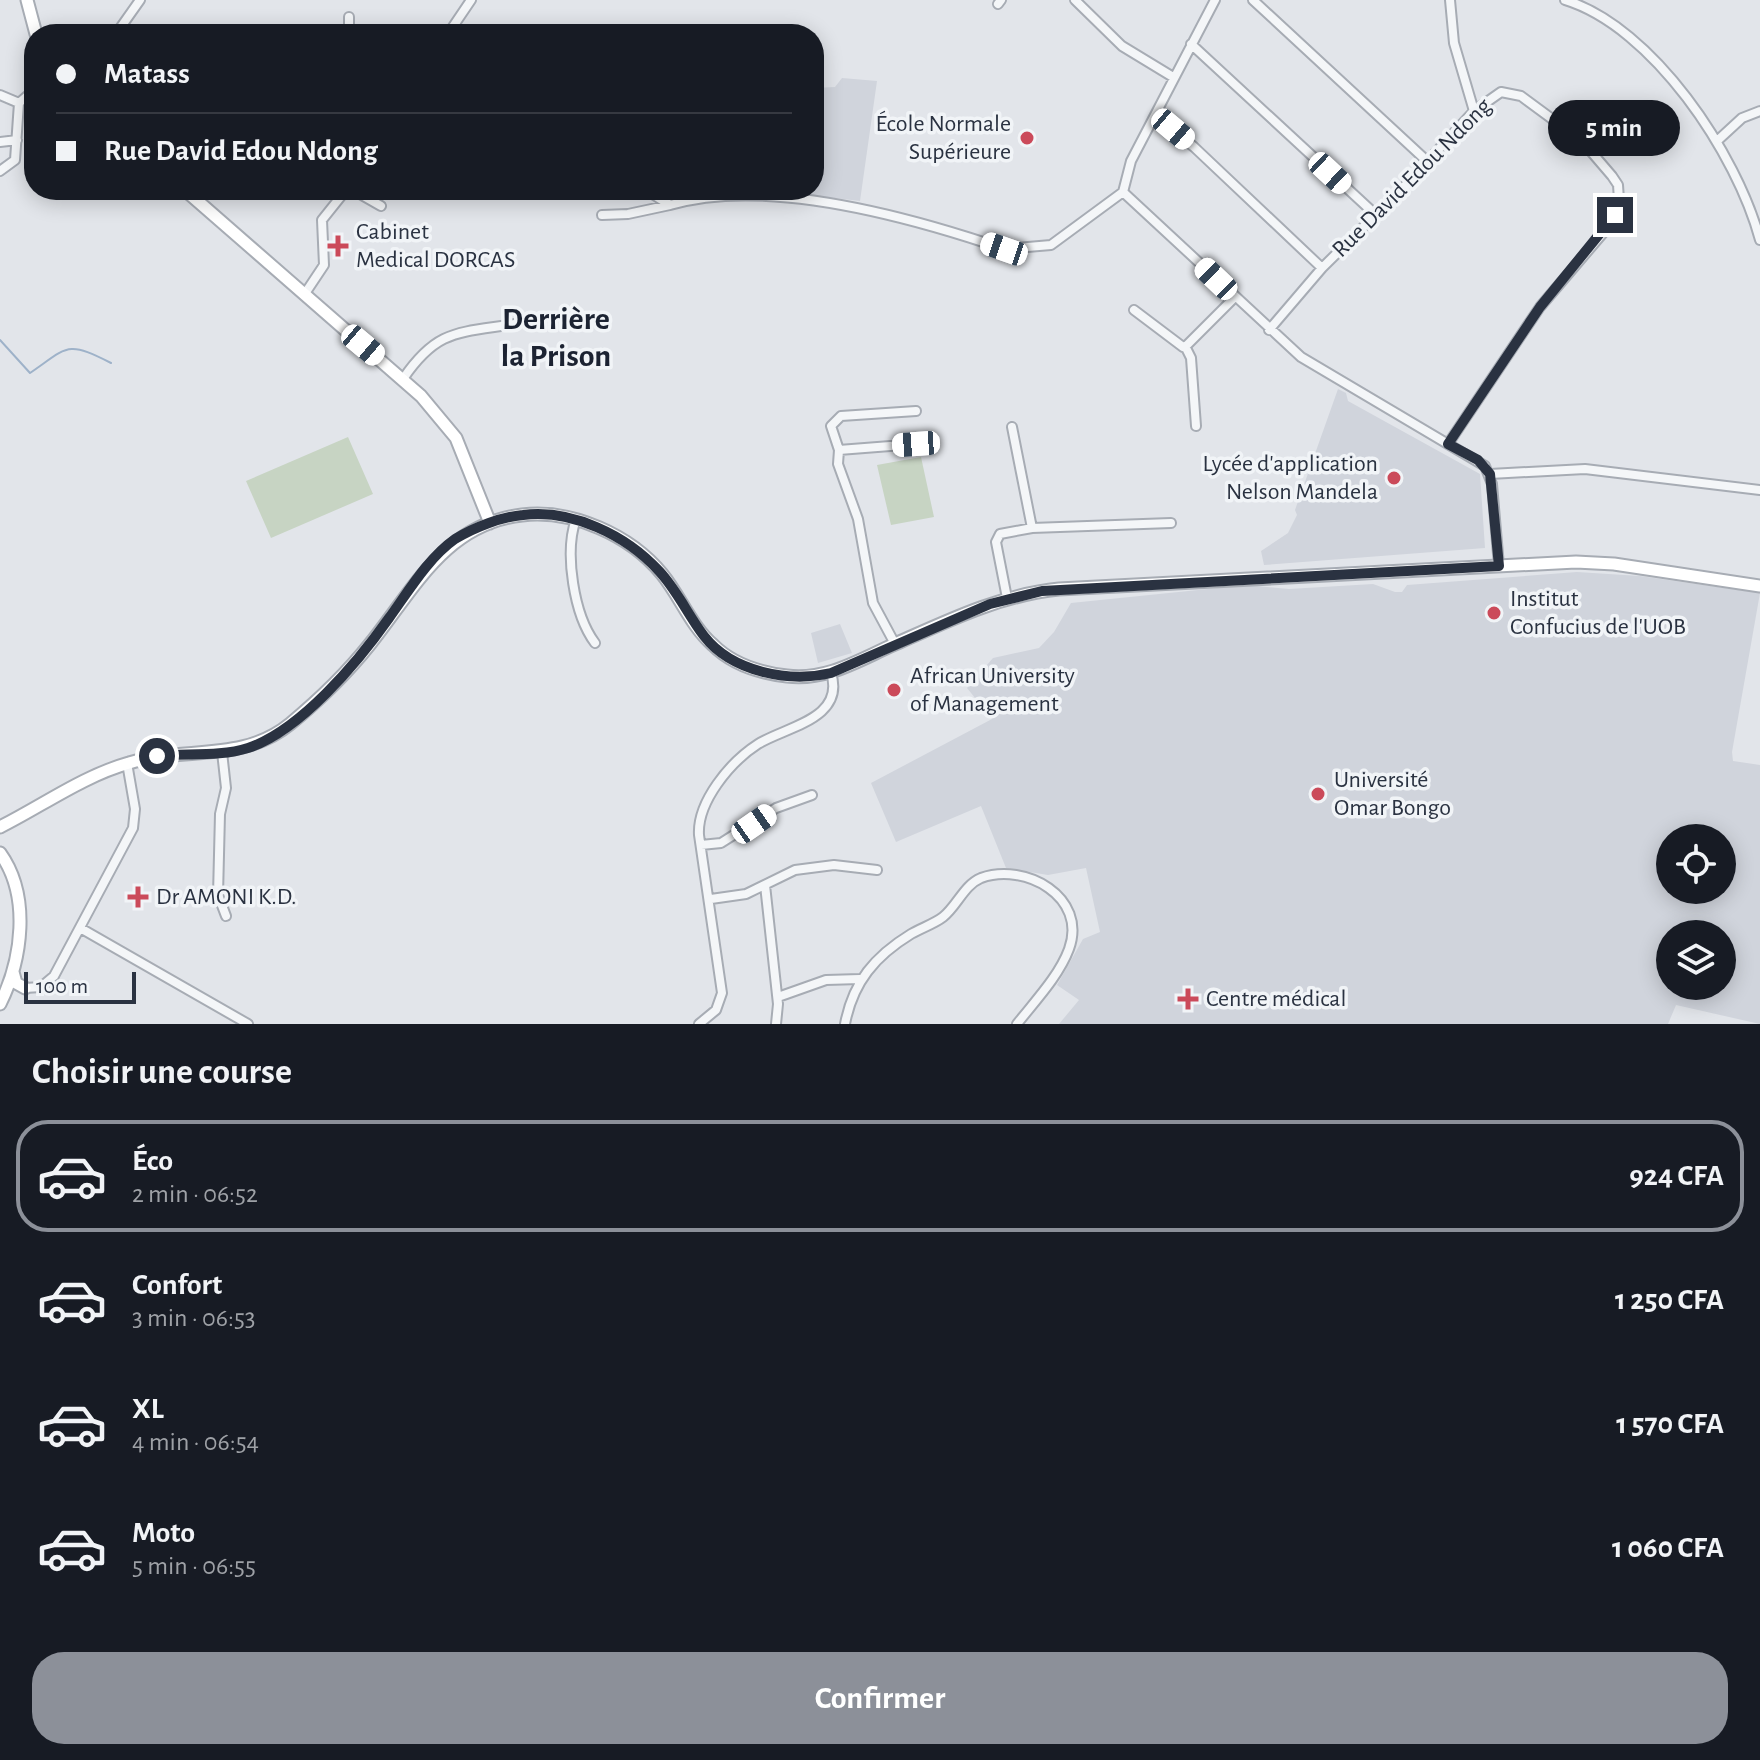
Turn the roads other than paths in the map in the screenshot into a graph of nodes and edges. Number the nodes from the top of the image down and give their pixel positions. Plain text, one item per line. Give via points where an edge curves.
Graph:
1 (27, 0) edge
2 (140, 0) edge
3 (471, 0) edge
4 (1075, 0) edge
5 (1215, 0) edge
6 (1253, 0) edge
7 (1450, 0) edge
8 (1565, 0) edge
9 (349, 17) dead end
10 (33, 24) edge
11 (123, 24) edge
12 (349, 24) edge
13 (455, 24) edge
14 (1191, 44) junction
15 (1173, 77) junction
16 (0, 95) edge
17 (24, 99) edge
18 (19, 103) junction
19 (1474, 111) junction
20 (1760, 111) edge
21 (1155, 116) junction
22 (17, 140) junction
23 (1717, 141) junction
24 (0, 142) edge
25 (1428, 162) junction
26 (0, 171) edge
27 (1123, 192) junction
28 (196, 200) edge
29 (338, 200) edge
30 (370, 200) edge
31 (662, 200) edge
32 (693, 200) edge
33 (810, 200) edge
34 (670, 205) junction
35 (381, 206) dead end
36 (602, 215) dead end
37 (1376, 215) junction
38 (1760, 240) edge
39 (1322, 268) junction
40 (304, 295) junction
41 (1235, 297) junction
42 (1134, 310) dead end
43 (515, 324) dead end
44 (1269, 330) junction
45 (1186, 348) junction
46 (403, 379) junction
47 (916, 411) dead end
48 (1196, 426) dead end
49 (1012, 427) dead end
50 (916, 444) dead end
51 (1448, 444) junction
52 (839, 450) junction
53 (1490, 474) junction
54 (1760, 490) edge
55 (576, 519) junction
56 (490, 523) junction
57 (1171, 523) dead end
58 (1032, 528) junction
59 (1499, 566) junction
60 (1760, 586) edge
61 (1007, 598) junction
62 (595, 643) dead end
63 (895, 644) junction
64 (831, 673) junction
65 (222, 752) junction
66 (127, 763) junction
67 (812, 795) dead end
68 (0, 827) edge
69 (701, 845) junction
70 (0, 853) edge
71 (877, 870) dead end
72 (765, 885) junction
73 (711, 899) junction
74 (226, 916) dead end
75 (82, 929) junction
76 (13, 971) junction
77 (860, 979) junction
78 (25, 988) junction
79 (778, 997) junction
80 (3, 999) edge
81 (248, 1024) edge
82 (699, 1024) edge
83 (776, 1024) edge
84 (845, 1024) edge
85 (1017, 1024) edge

1 - 10 main road
2 - 11 street
3 - 13 street
4 - 15 street via 1122,46
5 - 14 street
6 - 25 street
7 - 19 street via 1454,43
8 - 23 street via 1626,32 1693,106
9 - 12 street
14 - 15 street
14 - 37 street
15 - 21 street
16 - 18 street
17 - 18 street
18 - 22 street
19 - 25 street, Rue David Edou Ndong
19 - 51 street, Rue David Edou Ndong via 1501,92 1521,96 1590,149 1618,185 1619,200 1609,226 1540,307
20 - 23 street via 1742,118
21 - 27 street via 1126,174
21 - 39 street
22 - 24 street
22 - 26 street via 15,160
23 - 38 street
25 - 37 street, Rue David Edou Ndong
27 - 33 street via 1051,245 1022,249 1004,249 901,217
27 - 41 street
28 - 40 main road
29 - 40 street via 322,220 324,265
30 - 35 street
31 - 34 street
32 - 34 street
34 - 36 street
37 - 39 street, Rue David Edou Ndong
39 - 44 street, Rue David Edou Ndong
40 - 46 main road
41 - 44 street
41 - 45 street
42 - 45 street
43 - 46 street via 433,343
44 - 51 street via 1322,371
45 - 48 street
46 - 56 main road via 456,438
47 - 52 street via 836,418 831,426
49 - 58 street
50 - 52 street
51 - 53 street via 1478,460
52 - 63 street via 838,464 858,519 873,603
53 - 54 street via 1585,469
53 - 59 street
55 - 56 main road via 527,514
55 - 62 street via 571,550 574,586
55 - 64 main road via 654,566 705,638 728,657 786,676
56 - 65 main road via 456,539 438,555 369,646 292,722 248,748
57 - 58 street
58 - 61 street via 1008,530 996,542
59 - 60 main road via 1600,563
59 - 61 main road via 1089,586
61 - 63 main road
63 - 64 main road
64 - 69 street via 832,692 818,716 755,746 709,796 698,823
65 - 66 main road
65 - 74 street via 226,788 220,814 218,895
66 - 68 main road
66 - 75 street via 133,828
67 - 69 street via 776,808 721,843
69 - 73 street
70 - 76 main road via 20,908
71 - 72 street via 846,865 806,868
72 - 73 street
72 - 79 street
73 - 82 street via 722,993 716,1010
75 - 78 street via 48,984
75 - 81 street
76 - 78 main road via 16,983
76 - 80 main road
77 - 79 street via 826,980
77 - 84 street
77 - 85 street via 888,950 945,916 978,879 1036,879 1064,901 1072,939 1059,969
78 - 80 main road
79 - 83 street

